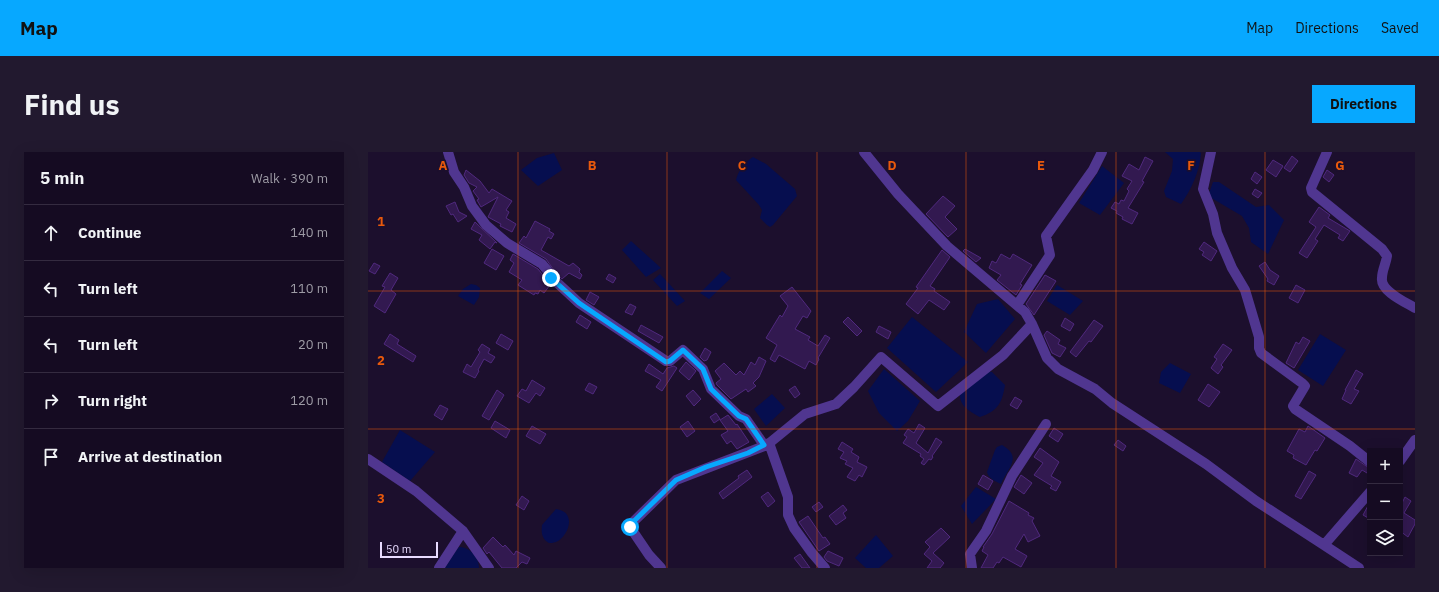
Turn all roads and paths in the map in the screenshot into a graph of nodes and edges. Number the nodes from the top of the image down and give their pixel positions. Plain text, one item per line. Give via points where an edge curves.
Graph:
1 (448, 152) edge
2 (864, 152) edge
3 (1102, 152) edge
4 (1212, 152) edge
5 (1326, 152) edge
6 (1017, 305) junction
7 (1415, 308) edge
8 (1032, 324) junction
9 (1046, 424) dead end
10 (1415, 440) edge
11 (767, 444) junction
12 (1403, 457) edge
13 (368, 459) edge
14 (1367, 460) edge
15 (1367, 495) edge
16 (463, 531) junction
17 (1324, 545) junction
18 (440, 568) edge
19 (489, 568) edge
20 (661, 568) edge
21 (825, 568) edge
22 (972, 568) edge
23 (1358, 568) edge

1 - 11 street via 454,172 472,206 486,225 507,243 542,264 551,278 579,303 666,362 683,350 703,369 711,389 739,416 746,419
2 - 6 street via 898,194 947,246
3 - 6 street via 1093,170 1046,236 1050,255
4 - 14 street via 1203,190 1213,214 1217,233 1245,290 1261,353 1305,386 1293,406 1295,410
5 - 7 street via 1311,188 1312,192 1382,249 1387,256 1382,283 1387,291
6 - 8 street
8 - 11 street via 1003,355 938,406 881,357 836,404 805,414
8 - 17 street via 1047,358 1058,369 1095,389
9 - 22 street via 1012,476 986,531 970,554
10 - 12 street
11 - 20 street via 676,480 631,524 630,527
11 - 21 street via 788,497 788,515 794,528
13 - 16 street via 416,491
15 - 17 street
16 - 18 street
16 - 19 street
17 - 23 street

